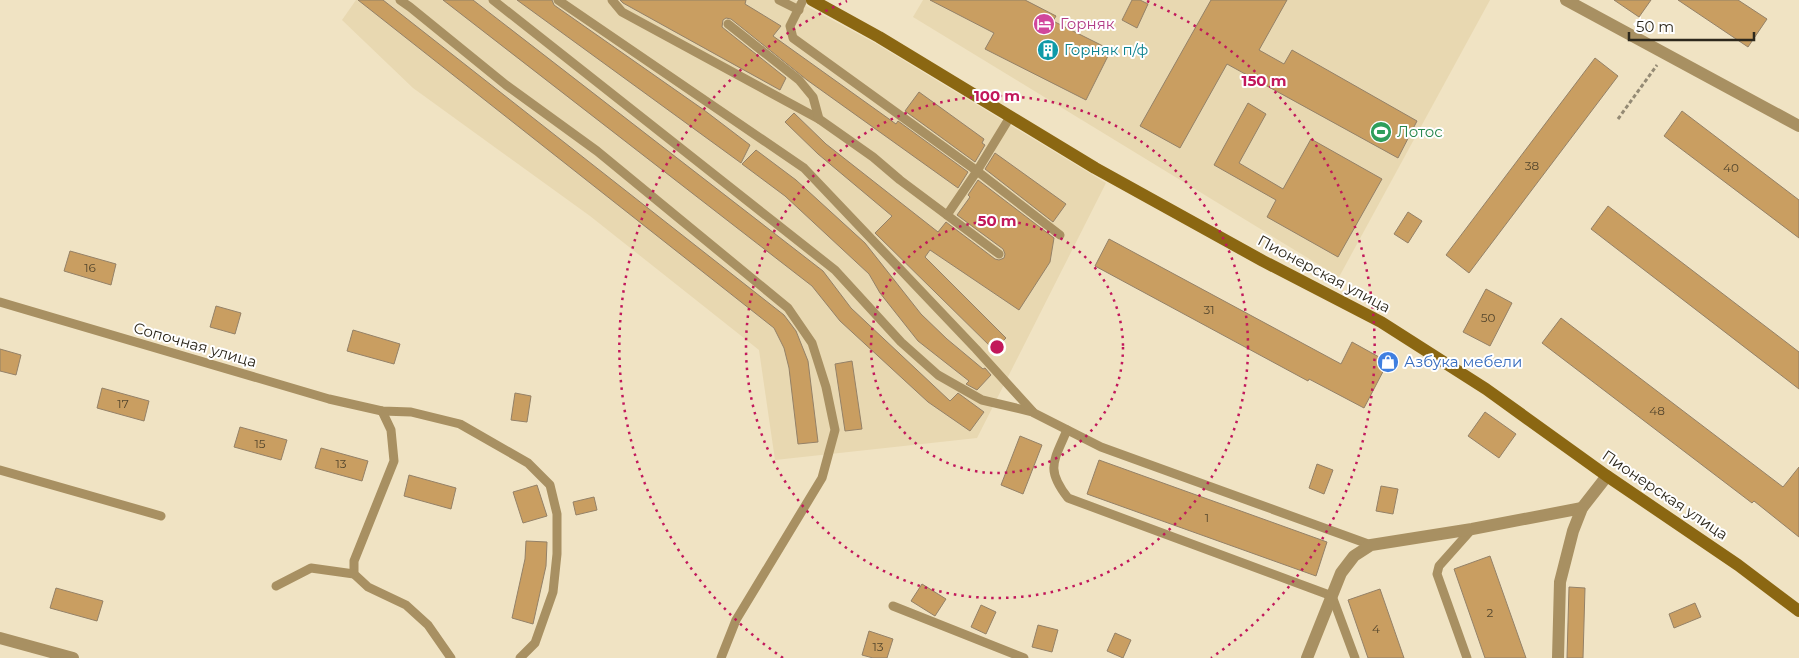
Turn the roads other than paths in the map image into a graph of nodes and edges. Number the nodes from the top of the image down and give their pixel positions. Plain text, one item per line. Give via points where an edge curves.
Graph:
1 (400, 0) edge
2 (493, 0) edge
3 (558, 0) edge
4 (612, 0) edge
5 (780, 0) edge
6 (803, 0) edge
7 (812, 0) edge
8 (1566, 0) edge
9 (799, 10) junction
10 (728, 24) dead end
11 (1010, 117) junction
12 (819, 119) junction
13 (1799, 126) edge
14 (977, 171) junction
15 (947, 215) junction
16 (1060, 235) dead end
17 (999, 254) dead end
18 (0, 302) edge
19 (382, 411) junction
20 (1034, 412) junction
21 (1068, 430) junction
22 (0, 470) edge
23 (1607, 476) junction
24 (1582, 508) junction
25 (161, 516) dead end
26 (1472, 529) junction
27 (1371, 545) junction
28 (354, 574) junction
29 (276, 586) dead end
30 (1332, 596) junction
31 (893, 606) dead end
32 (1799, 611) edge
33 (0, 638) edge
34 (55, 655) edge
35 (73, 658) edge
36 (451, 658) edge
37 (520, 658) edge
38 (721, 658) edge
39 (1024, 658) edge
40 (1307, 658) edge
41 (1355, 658) edge
42 (1467, 658) edge
43 (1558, 658) edge

1 - 38 lane via 506,85 597,151 788,308 812,343 835,430 822,478 736,620
2 - 20 lane via 835,270 901,342 938,375 982,400
3 - 20 lane via 804,168
4 - 12 lane via 622,12
5 - 9 lane
6 - 9 lane
7 - 11 main road, Пионерская улица
8 - 13 street
9 - 14 lane via 790,26 793,38
10 - 12 lane via 799,80 813,97
11 - 14 lane
11 - 23 main road, Пионерская улица via 1095,168 1380,322 1486,389
12 - 15 lane
14 - 15 lane
14 - 16 lane
15 - 17 lane
18 - 19 lane, Сопочная улица via 329,399
19 - 28 lane via 391,430 394,461 354,561
19 - 37 lane, Сопочная улица via 411,412 460,424 528,463 550,486 557,514 553,592 535,643
20 - 21 lane
21 - 27 lane via 1101,447
21 - 30 lane via 1052,465 1056,484 1068,498
22 - 25 lane
23 - 24 street
23 - 32 main road, Пионерская улица via 1738,565
24 - 26 street
24 - 43 street via 1560,582
26 - 27 street
26 - 42 lane via 1439,566 1437,574
27 - 30 street via 1354,556 1341,573
28 - 29 lane via 311,568
28 - 36 lane via 368,587 406,605 428,625
30 - 40 street
30 - 41 lane
31 - 39 lane
33 - 34 street
34 - 35 street

